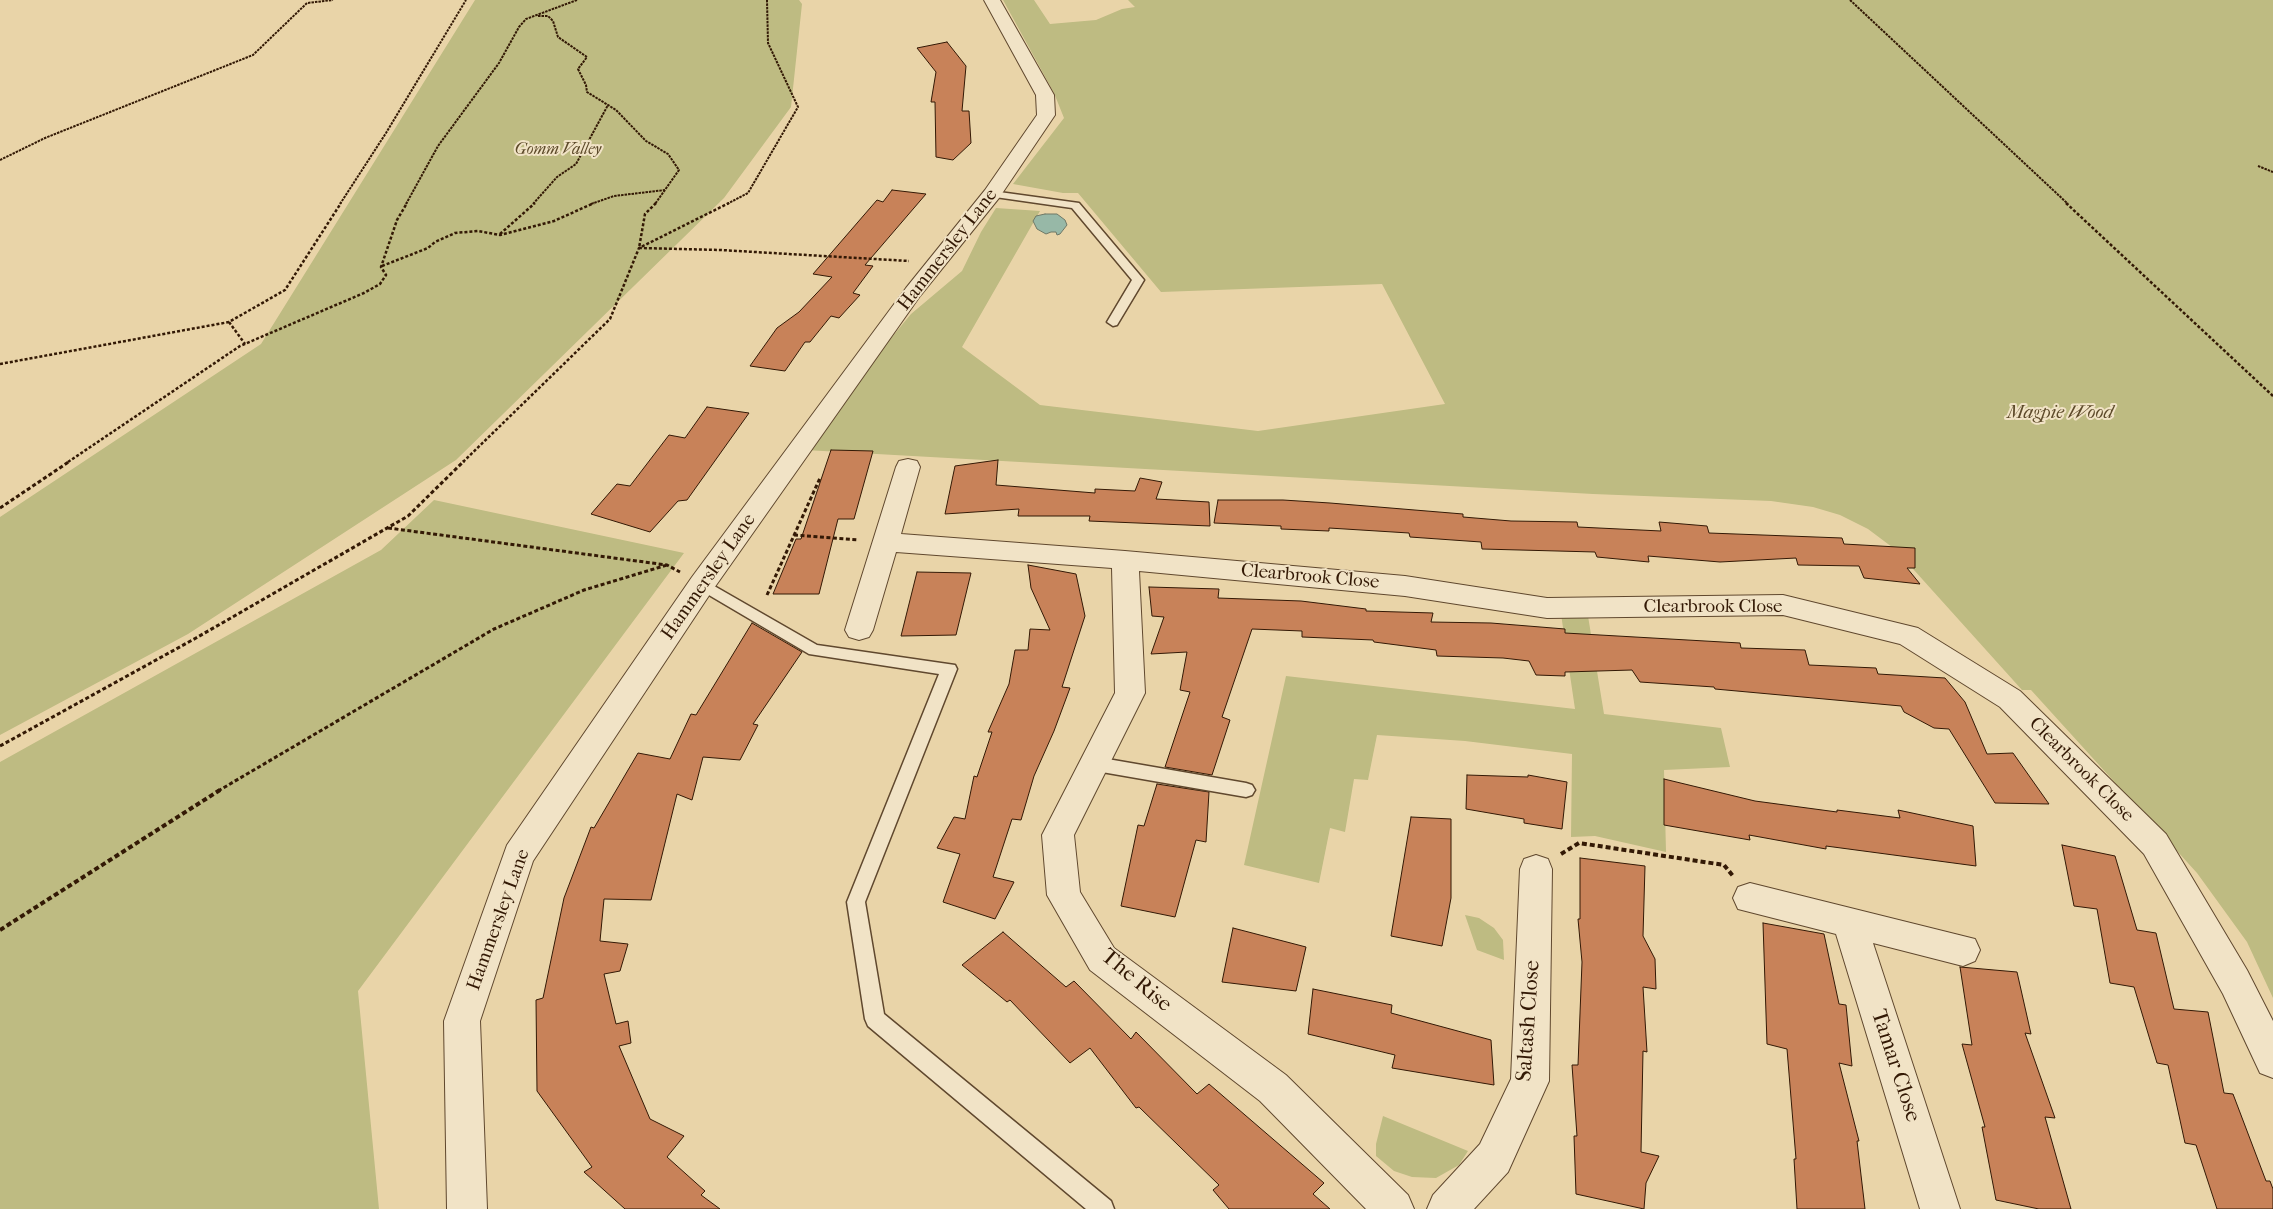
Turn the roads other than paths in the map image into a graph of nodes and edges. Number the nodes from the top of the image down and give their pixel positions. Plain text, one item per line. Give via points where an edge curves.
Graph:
1 (992, 0) edge
2 (992, 194) junction
3 (1113, 322) dead end
4 (908, 467) dead end
5 (885, 542) junction
6 (1125, 560) junction
7 (702, 584) junction
8 (859, 630) dead end
9 (1096, 764) junction
10 (1246, 790) dead end
11 (1536, 869) road end
12 (1750, 898) road end
13 (1849, 922) junction
14 (1962, 950) dead end
15 (2273, 1060) edge
16 (467, 1209) edge
17 (1103, 1209) edge
18 (1394, 1209) edge
19 (1447, 1209) edge
20 (1940, 1209) edge

1 - 2 street, Hammersley Lane via 1045,95 1046,115
2 - 3 lane via 1075,205 1137,276 1138,280
2 - 7 street, Hammersley Lane via 913,292
4 - 5 street
5 - 6 street, Clearbrook Close
5 - 8 street
6 - 9 street, The Rise via 1130,694
6 - 15 street, Clearbrook Close via 1405,586 1547,608 1783,605 1908,635 2010,699 2156,844 2235,982
7 - 16 street, Hammersley Lane via 519,855 462,1021
7 - 17 lane via 814,650 949,669 856,902 875,1019
9 - 10 lane
9 - 18 street, The Rise via 1058,835 1064,895 1102,959 1273,1088
11 - 19 street, Saltash Close via 1530,1081 1494,1158
12 - 13 street
13 - 14 street
13 - 20 street, Tamar Close

